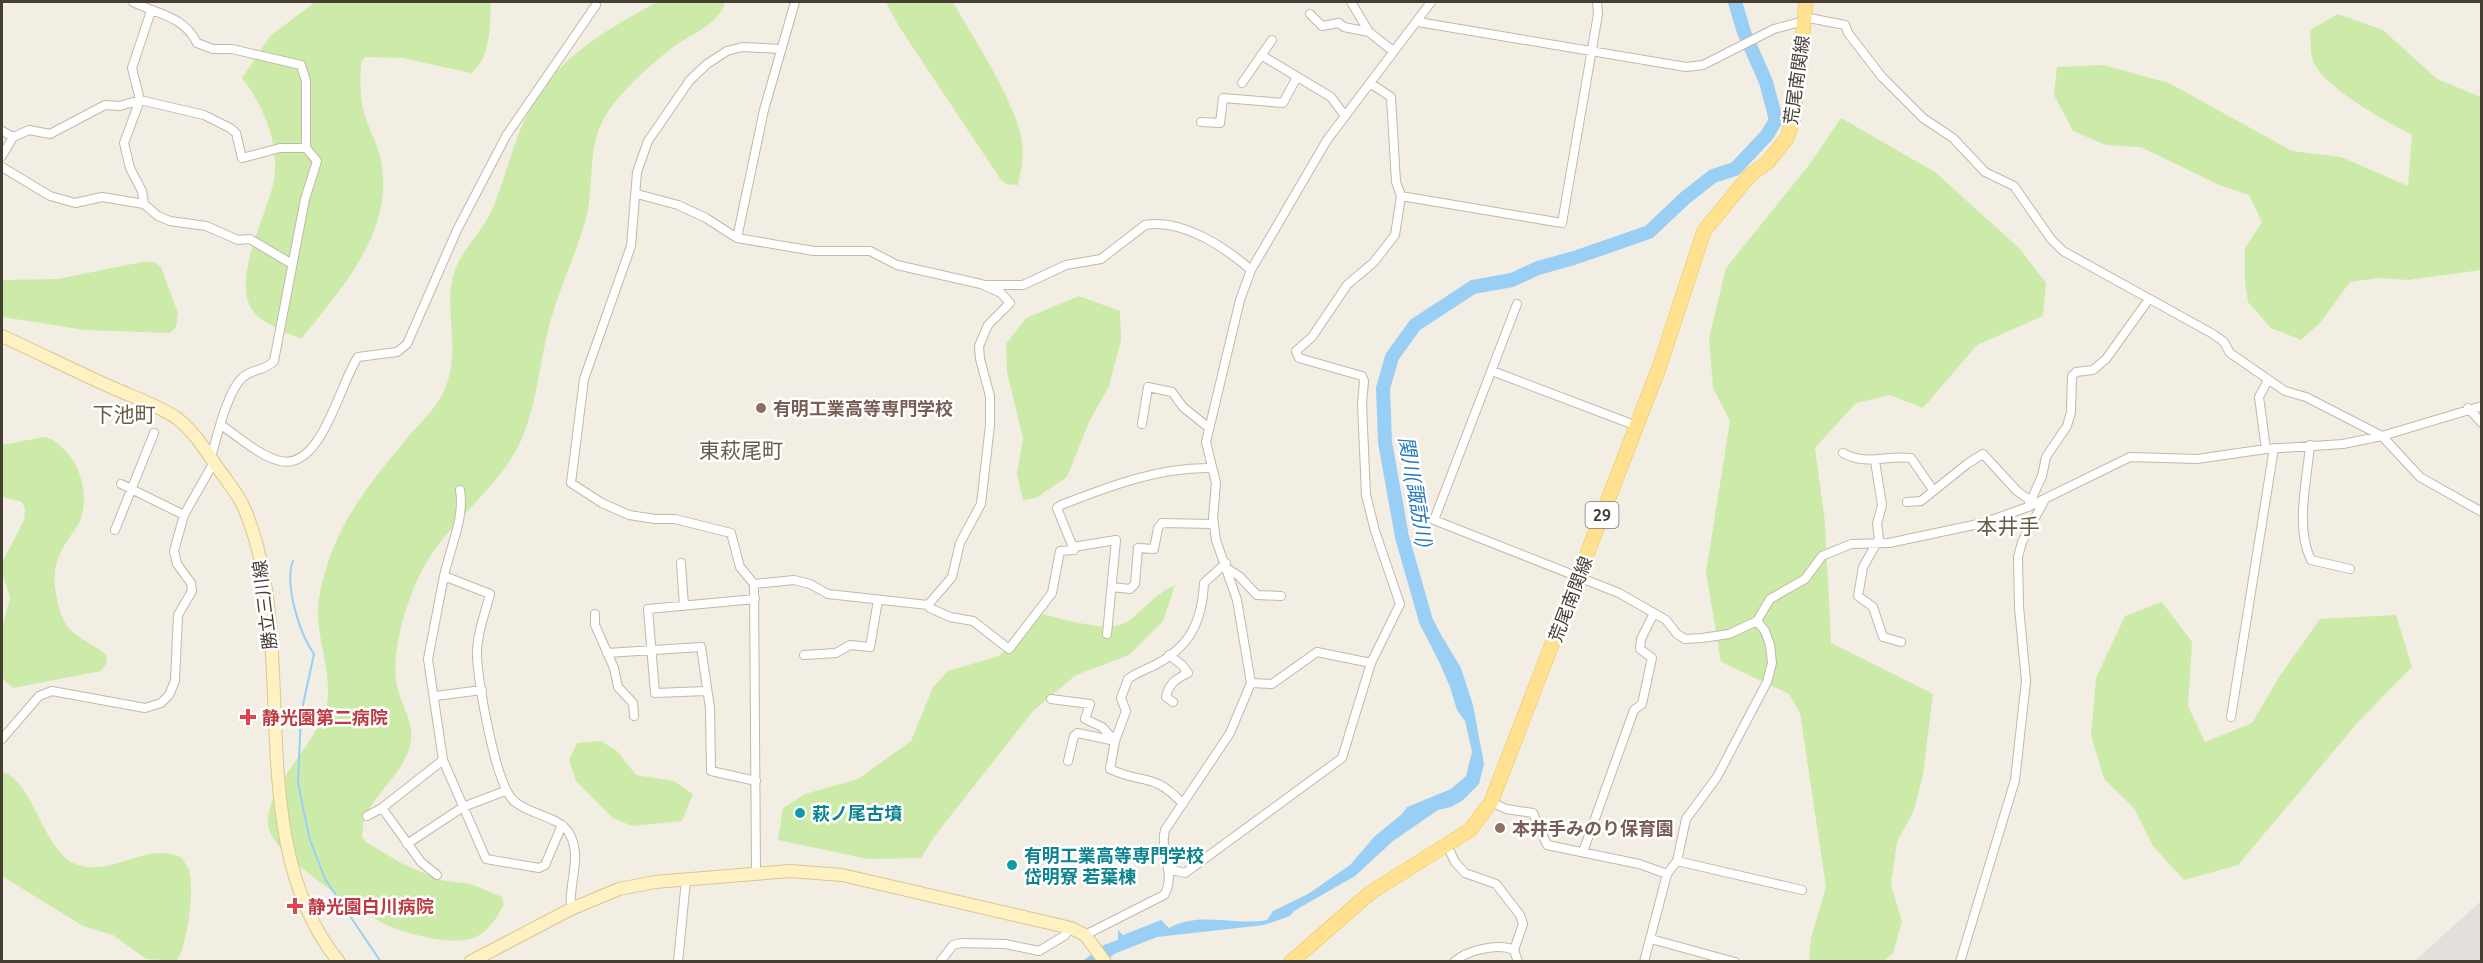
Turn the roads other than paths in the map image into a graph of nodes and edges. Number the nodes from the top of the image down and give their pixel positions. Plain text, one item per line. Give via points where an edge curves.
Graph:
1 (133, 2) edge
2 (795, 2) edge
3 (1351, 2) edge
4 (1431, 2) edge
5 (1597, 2) edge
6 (1806, 2) edge
7 (596, 5) dead end
8 (151, 11) junction
9 (1310, 14) dead end
10 (1804, 19) junction
11 (1418, 22) junction
12 (1369, 32) junction
13 (1272, 40) dead end
14 (781, 49) junction
15 (1393, 51) junction
16 (1592, 52) junction
17 (1261, 55) junction
18 (1297, 77) junction
19 (1242, 83) dead end
20 (1370, 83) junction
21 (140, 100) junction
22 (1345, 116) junction
23 (1201, 122) dead end
24 (2, 130) edge
25 (13, 137) junction
26 (306, 148) junction
27 (2, 156) edge
28 (2, 167) edge
29 (637, 194) junction
30 (1401, 196) junction
31 (144, 204) junction
32 (737, 238) junction
33 (291, 264) junction
34 (1251, 270) junction
35 (981, 284) junction
36 (2149, 298) junction
37 (1517, 304) dead end
38 (2, 336) edge
39 (1492, 371) junction
40 (2268, 380) junction
41 (2481, 406) edge
42 (2468, 408) junction
43 (2481, 423) edge
44 (1142, 424) dead end
45 (221, 425) junction
46 (1637, 426) junction
47 (1209, 428) junction
48 (154, 433) dead end
49 (2382, 436) junction
50 (2310, 445) junction
51 (2270, 448) junction
52 (1843, 453) dead end
53 (213, 459) junction
54 (1875, 461) junction
55 (1211, 468) junction
56 (121, 484) dead end
57 (131, 489) junction
58 (460, 490) dead end
59 (1933, 490) junction
60 (2045, 498) junction
61 (1907, 502) dead end
62 (2029, 504) junction
63 (2481, 512) edge
64 (184, 515) junction
65 (1214, 524) junction
66 (115, 530) dead end
67 (1877, 543) junction
68 (1073, 547) junction
69 (681, 563) dead end
70 (1227, 566) junction
71 (2350, 569) dead end
72 (444, 576) junction
73 (1578, 579) junction
74 (754, 584) junction
75 (1112, 587) junction
76 (1281, 596) dead end
77 (755, 599) junction
78 (878, 600) junction
79 (928, 605) junction
80 (684, 606) junction
81 (1654, 613) junction
82 (595, 614) dead end
83 (1757, 621) junction
84 (1107, 634) dead end
85 (1901, 642) dead end
86 (651, 650) junction
87 (607, 653) junction
88 (804, 655) dead end
89 (1169, 655) junction
90 (1371, 663) junction
91 (1251, 683) junction
92 (482, 690) junction
93 (708, 691) junction
94 (435, 696) junction
95 (1051, 699) dead end
96 (1173, 702) dead end
97 (634, 716) dead end
98 (2231, 717) dead end
99 (2, 739) edge
100 (1115, 741) junction
101 (443, 760) junction
102 (1068, 761) dead end
103 (756, 781) junction
104 (506, 791) junction
105 (1491, 802) junction
106 (1183, 804) junction
107 (463, 807) junction
108 (382, 808) junction
109 (368, 816) dead end
110 (561, 825) junction
111 (407, 844) junction
112 (1447, 845) junction
113 (1583, 852) junction
114 (1677, 861) junction
115 (1168, 869) junction
116 (756, 873) junction
117 (1667, 874) junction
118 (437, 875) dead end
119 (686, 880) junction
120 (1802, 890) dead end
121 (571, 909) junction
122 (1071, 928) junction
123 (1087, 938) junction
124 (1650, 939) junction
125 (1514, 950) junction
126 (339, 962) edge
127 (470, 962) edge
128 (678, 962) edge
129 (940, 962) edge
130 (1105, 962) edge
131 (1291, 962) edge
132 (1454, 962) edge
133 (1518, 962) edge
134 (1644, 962) edge
135 (1735, 962) edge
136 (1960, 962) edge

1 - 8 street
2 - 14 street
3 - 12 street
4 - 11 street
5 - 16 street
6 - 10 main road, 荒尾南関線 / 29
7 - 45 street via 506,136 457,230 407,344 398,352 358,357 349,370 327,428 303,456 282,462
8 - 21 street via 132,68
8 - 26 street via 176,18 197,43 213,49 232,49 301,65 306,81
9 - 12 street via 1322,26 1339,22 1344,27
10 - 16 street via 1774,29 1703,65 1686,67
10 - 36 street via 1845,25 1903,100 1953,138 1985,172 2014,186 2063,251
10 - 46 main road, 荒尾南関線 / 29 via 1794,117 1787,138 1704,231
11 - 15 street
11 - 16 street
12 - 15 street
13 - 17 street
14 - 29 street via 742,47 727,51 701,69 648,141 637,172
14 - 32 street
15 - 20 street
16 - 30 street via 1562,224
17 - 18 street
17 - 19 street
18 - 22 street via 1331,97
18 - 23 street via 1283,103 1223,98 1220,123
20 - 22 street
20 - 30 street via 1391,97 1396,182
21 - 25 street via 120,106 105,105 50,134 29,130
21 - 26 street via 204,115 230,128 236,133 242,158 280,148
21 - 31 street via 124,143
22 - 34 street
24 - 25 street
25 - 27 street
26 - 33 street via 316,161
28 - 31 street via 50,196 75,203 102,197
29 - 32 street via 678,205
29 - 74 street via 631,246 584,379 571,483 628,515 675,519 731,533 740,567
30 - 90 street via 1395,235 1388,248 1347,285 1312,337 1296,351 1299,358 1362,376 1364,381 1366,495 1400,604
31 - 33 street via 170,220 206,226 238,240 250,239
32 - 35 street via 814,250 870,251 897,265
33 - 45 street via 274,361 267,369 250,372 241,379
34 - 35 street via 1229,251 1184,229 1152,224 1145,225 1101,260 1066,265 1023,285
34 - 47 street via 1228,342
35 - 79 street via 1010,303 988,325 979,346 990,396 981,504 960,543 952,577
36 - 40 street via 2213,334 2230,353
36 - 62 street via 2106,359 2094,370 2072,376 2067,426 2046,457
37 - 39 street
38 - 53 main road, 勝立三川線 via 171,415
39 - 46 street
39 - 73 street via 1434,520
40 - 49 street
40 - 51 street via 2259,397
41 - 42 street
42 - 43 street
42 - 49 street
44 - 47 street via 1148,387 1172,392 1183,407
45 - 53 street
46 - 73 main road, 荒尾南関線 / 29
47 - 55 street via 1206,442
48 - 57 street
49 - 50 street via 2343,444
49 - 63 street via 2420,477
50 - 51 street
50 - 71 street via 2304,533 2307,552 2311,560
51 - 60 street via 2197,459 2130,457
51 - 98 street
52 - 54 street via 1854,459
53 - 64 street
53 - 126 main road, 勝立三川線 via 244,510 262,571 278,771 292,861 313,921
54 - 59 street via 1898,456 1911,458
54 - 67 street via 1881,505
55 - 65 street via 1216,483
55 - 68 street via 1186,468 1138,477 1061,505 1057,508
56 - 57 street
57 - 64 street
57 - 66 street
58 - 72 street via 462,513
59 - 61 street via 1921,501
59 - 62 street via 1983,454
60 - 62 street
60 - 136 street via 2018,557 2026,681 2015,780
62 - 67 street via 1983,523
64 - 99 street via 174,551 192,591 178,615 175,681 169,695 161,703 145,708 52,691 39,696
65 - 70 street
65 - 75 street via 1162,523 1154,549 1138,548 1135,584 1130,589
67 - 83 street via 1851,544 1822,556 1805,579 1770,598
67 - 85 street via 1863,567 1858,596 1873,607 1883,638
68 - 75 street via 1116,540
68 - 79 street via 1074,550 1060,552 1052,592 1010,649 973,621 950,617
69 - 80 street
70 - 76 street via 1257,595
70 - 89 street via 1204,583 1193,633
70 - 91 street
72 - 92 street via 490,594 477,656
72 - 94 street via 428,659
73 - 81 street via 1619,593
73 - 105 main road, 荒尾南関線 / 29
74 - 77 street
74 - 78 street via 794,580 828,594
75 - 84 street
77 - 80 street
77 - 103 street
78 - 79 street
78 - 88 street via 870,647 850,645 836,653
80 - 86 street via 648,609
81 - 83 street via 1685,639 1729,634
81 - 113 street via 1641,639 1640,649 1652,658 1641,704 1634,710
82 - 87 street via 595,625
83 - 114 street via 1770,645 1772,663 1767,682 1717,777 1686,819
86 - 87 street
86 - 93 street via 701,647
86 - 93 street via 655,693
87 - 97 street via 618,687 633,703
89 - 96 street via 1188,673 1174,680 1168,690 1166,697
89 - 100 street via 1128,679 1121,698 1126,711
90 - 91 street via 1317,652 1272,684
90 - 115 street via 1342,758 1185,873
91 - 106 street via 1230,733
92 - 94 street
92 - 104 street
93 - 103 street via 711,771
94 - 101 street
95 - 100 street via 1090,704 1085,719 1101,727
100 - 102 street via 1078,732
100 - 106 street via 1110,769 1157,781
101 - 107 street
101 - 108 street
103 - 116 street
104 - 107 street
104 - 110 street via 515,802
105 - 112 main road, 荒尾南関線 / 29 via 1470,830
105 - 113 street via 1533,813 1547,845
106 - 115 street via 1162,841
107 - 110 street via 486,859 538,868 545,865
107 - 111 street
108 - 109 street
108 - 111 street
110 - 121 street via 568,832 576,857 569,892
111 - 118 street
112 - 125 street via 1465,873 1496,884 1520,915 1523,924
112 - 131 main road, 荒尾南関線 / 29 via 1370,893
113 - 117 street
114 - 117 street
114 - 120 street
115 - 123 street via 1169,887 1164,895
116 - 119 main road
116 - 122 main road via 842,875
117 - 124 street
119 - 121 main road via 634,885
119 - 128 street
121 - 127 main road
122 - 123 main road
122 - 129 street via 1039,951 1005,944 961,943 954,945
123 - 130 main road
124 - 134 street
124 - 135 street
125 - 132 street via 1503,945 1461,956
125 - 133 street

